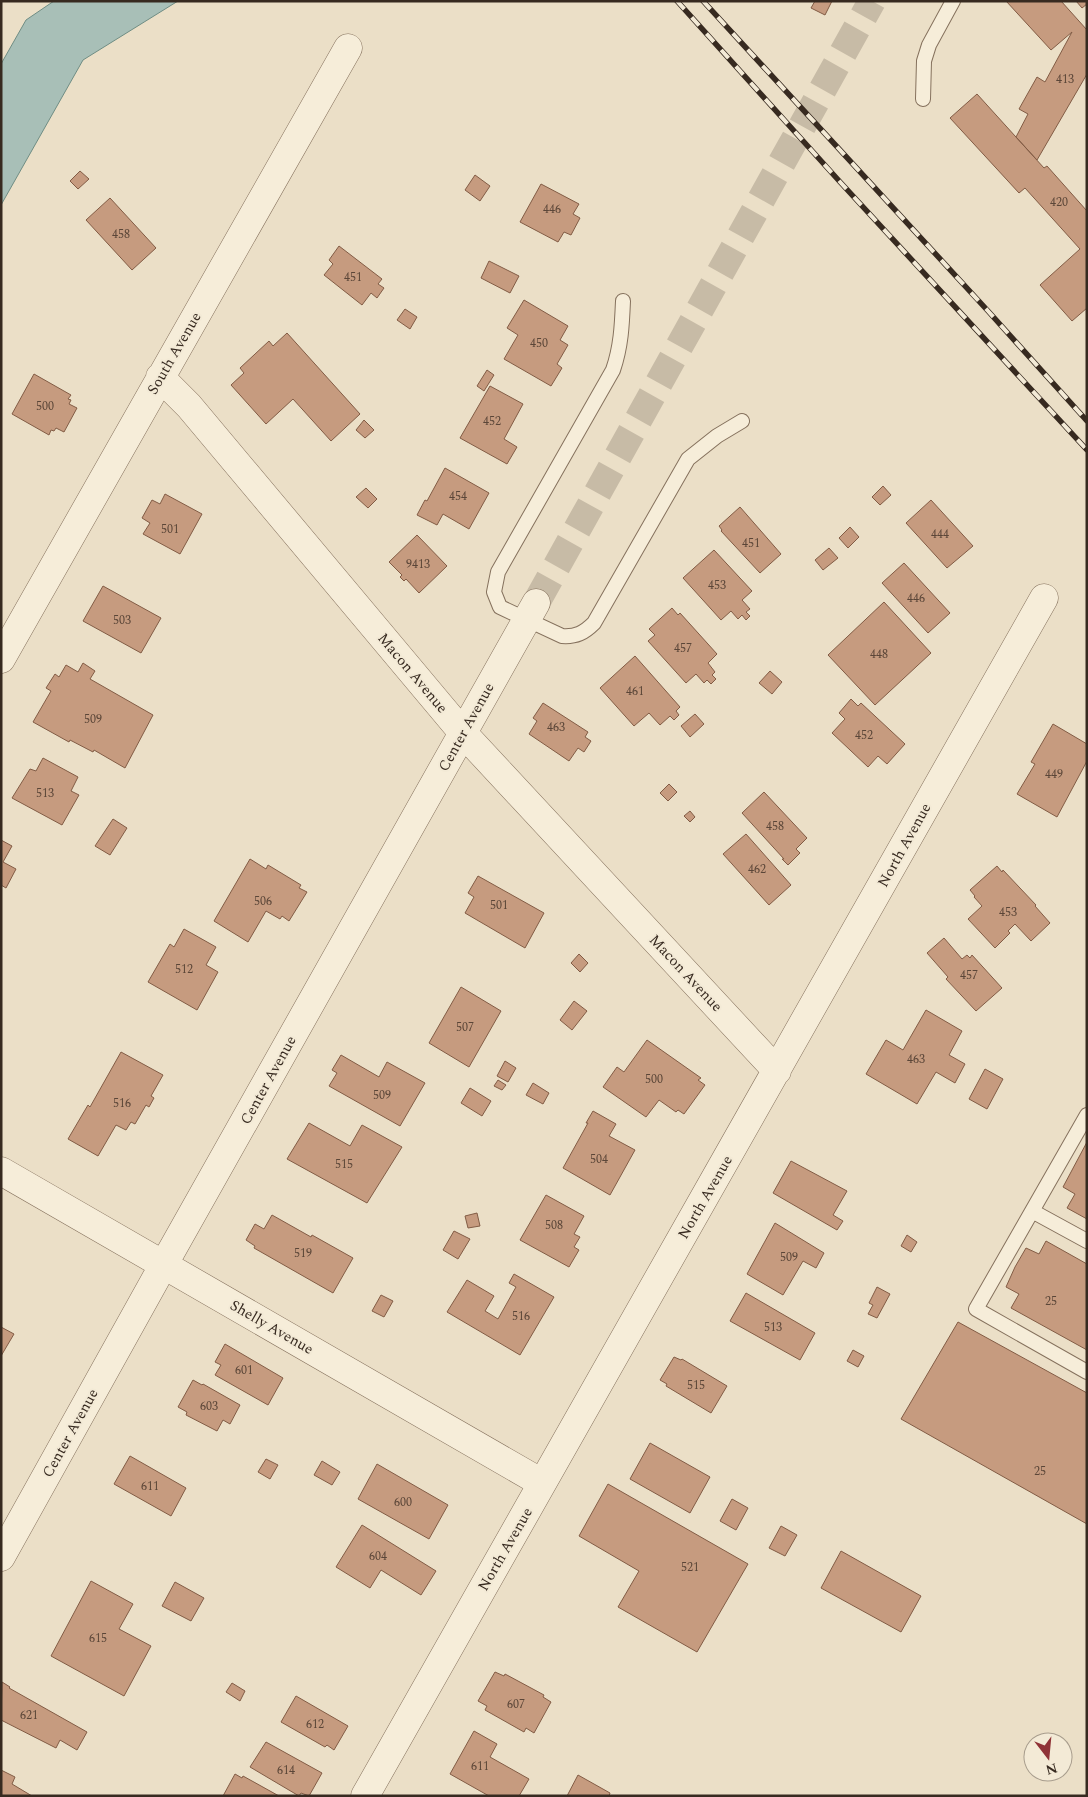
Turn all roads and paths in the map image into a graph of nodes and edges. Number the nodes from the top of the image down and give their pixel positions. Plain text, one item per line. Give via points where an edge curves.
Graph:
1 (953, 1) edge
2 (348, 48) dead end
3 (923, 99) dead end
4 (623, 301) dead end
5 (160, 378) junction
6 (742, 421) dead end
7 (1044, 598) dead end
8 (531, 612) junction
9 (1, 659) edge
10 (463, 733) junction
11 (777, 1071) junction
12 (1087, 1115) edge
13 (1, 1171) edge
14 (1032, 1211) junction
15 (1087, 1241) edge
16 (164, 1264) junction
17 (1087, 1372) edge
18 (542, 1483) junction
19 (1, 1557) edge
20 (365, 1796) edge

1 - 3 lane via 924,61
2 - 5 street, South Avenue
4 - 8 lane via 621,340 612,370 498,572 494,592 500,607
5 - 9 street, South Avenue
5 - 10 street, Macon Avenue via 189,406
6 - 8 lane via 688,460 594,623 573,637 562,636
7 - 11 street, North Avenue
8 - 10 street, Center Avenue
10 - 11 street, Macon Avenue
10 - 16 street, Center Avenue
11 - 18 street, North Avenue
12 - 14 lane
13 - 16 street, Shelly Avenue
14 - 15 lane
14 - 17 lane via 976,1309
16 - 18 street, Shelly Avenue
16 - 19 street, Center Avenue
18 - 20 street, North Avenue

